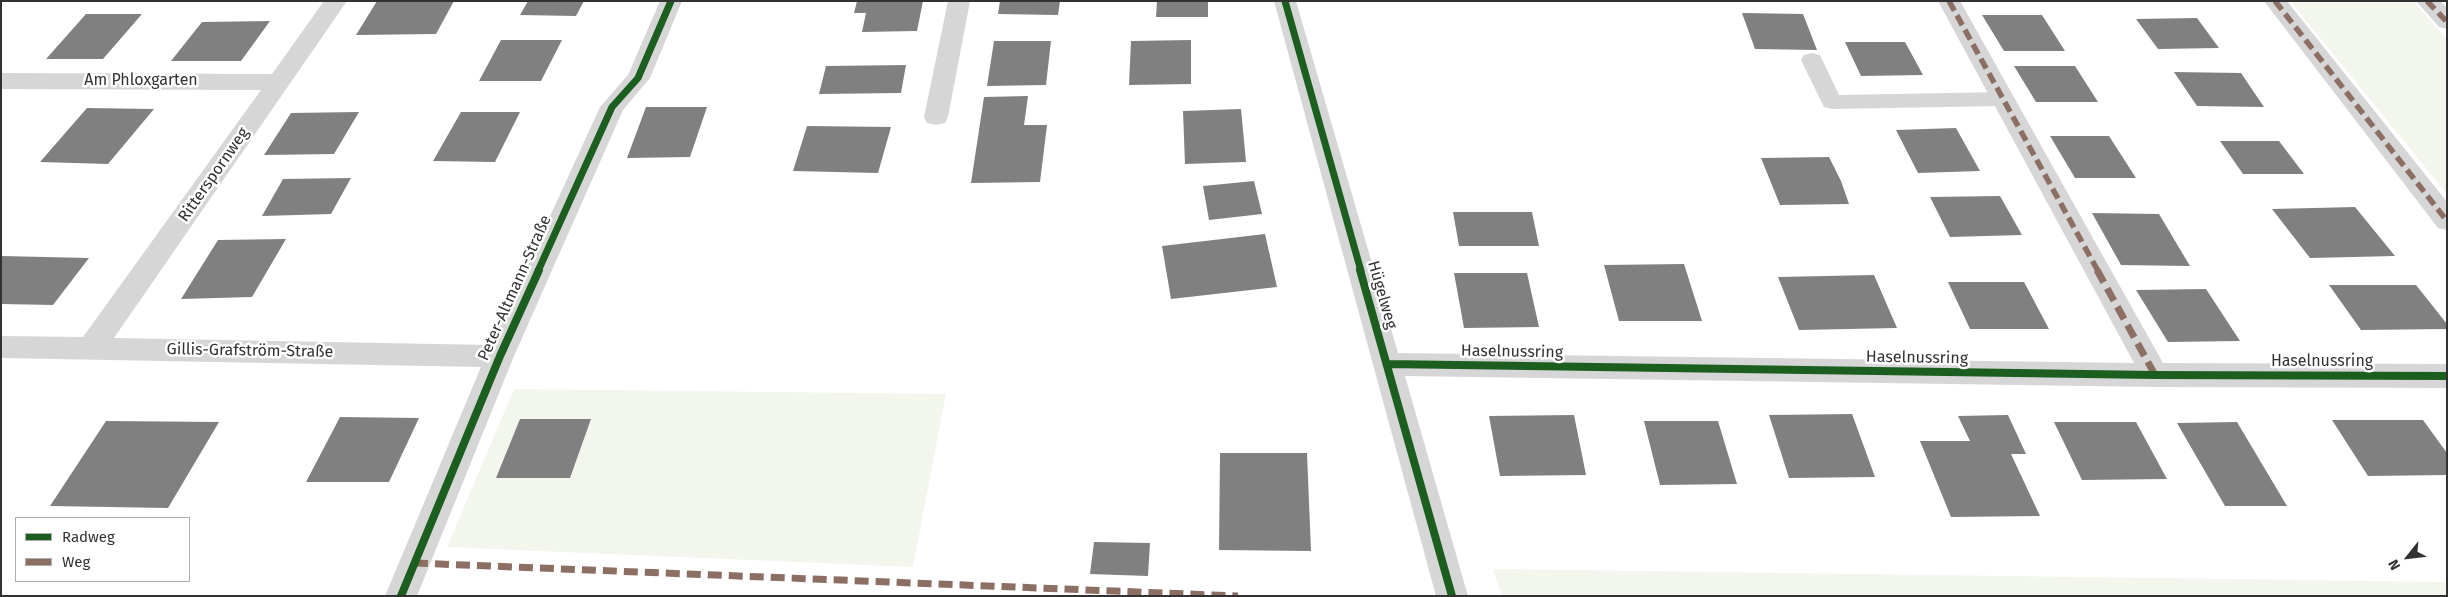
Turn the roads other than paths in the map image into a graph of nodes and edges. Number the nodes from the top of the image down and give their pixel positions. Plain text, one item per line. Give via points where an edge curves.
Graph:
1 (336, 1) edge
2 (671, 1) edge
3 (959, 1) edge
4 (1285, 1) edge
5 (1948, 1) edge
6 (2275, 1) edge
7 (2427, 1) edge
8 (2447, 22) edge
9 (1812, 60) dead end
10 (1, 81) edge
11 (280, 82) junction
12 (2002, 99) junction
13 (936, 117) dead end
14 (2447, 221) edge
15 (1, 348) edge
16 (91, 348) junction
17 (500, 356) junction
18 (1386, 364) junction
19 (2155, 375) junction
20 (2447, 376) edge
21 (400, 596) edge
22 (1452, 596) edge

1 - 11 street, Ritterspornweg
2 - 17 street, Peter-Altmann-Straße via 638,78 612,107
3 - 13 street
4 - 18 street, Hügelweg
5 - 12 street
6 - 14 street
7 - 8 street
9 - 12 lane via 1832,102
10 - 11 street, Am Phloxgarten
11 - 16 street, Ritterspornweg
12 - 19 street
15 - 16 street, Gillis-Grafström-Straße
16 - 17 street, Gillis-Grafström-Straße
17 - 21 street, Peter-Altmann-Straße
18 - 19 street, Haselnussring
18 - 22 street, Hügelweg
19 - 20 street, Haselnussring

